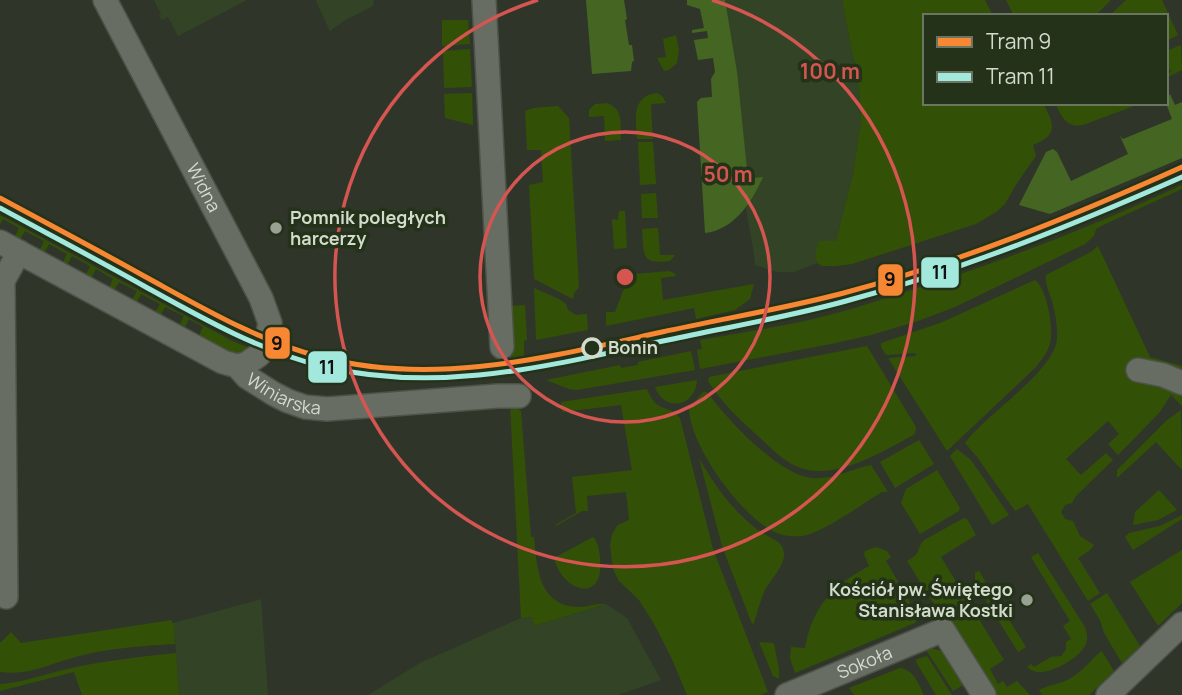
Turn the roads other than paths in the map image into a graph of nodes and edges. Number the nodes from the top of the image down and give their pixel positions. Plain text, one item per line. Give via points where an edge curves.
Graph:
1 (105, 0) edge
2 (484, 0) edge
3 (9, 247) edge
4 (502, 347) dead end
5 (237, 366) junction
6 (1138, 370) dead end
7 (1182, 383) edge
8 (519, 396) dead end
9 (6, 597) dead end
10 (1182, 624) edge
11 (787, 695) edge
12 (984, 695) edge
13 (1108, 695) edge

1 - 5 street, Widna via 270,318 263,350
2 - 4 street
3 - 5 street, Winiarska
3 - 9 street via 3,281
5 - 8 street, Winiarska via 274,394 305,407
6 - 7 street
10 - 13 street
11 - 12 street, Sokoła via 943,630

